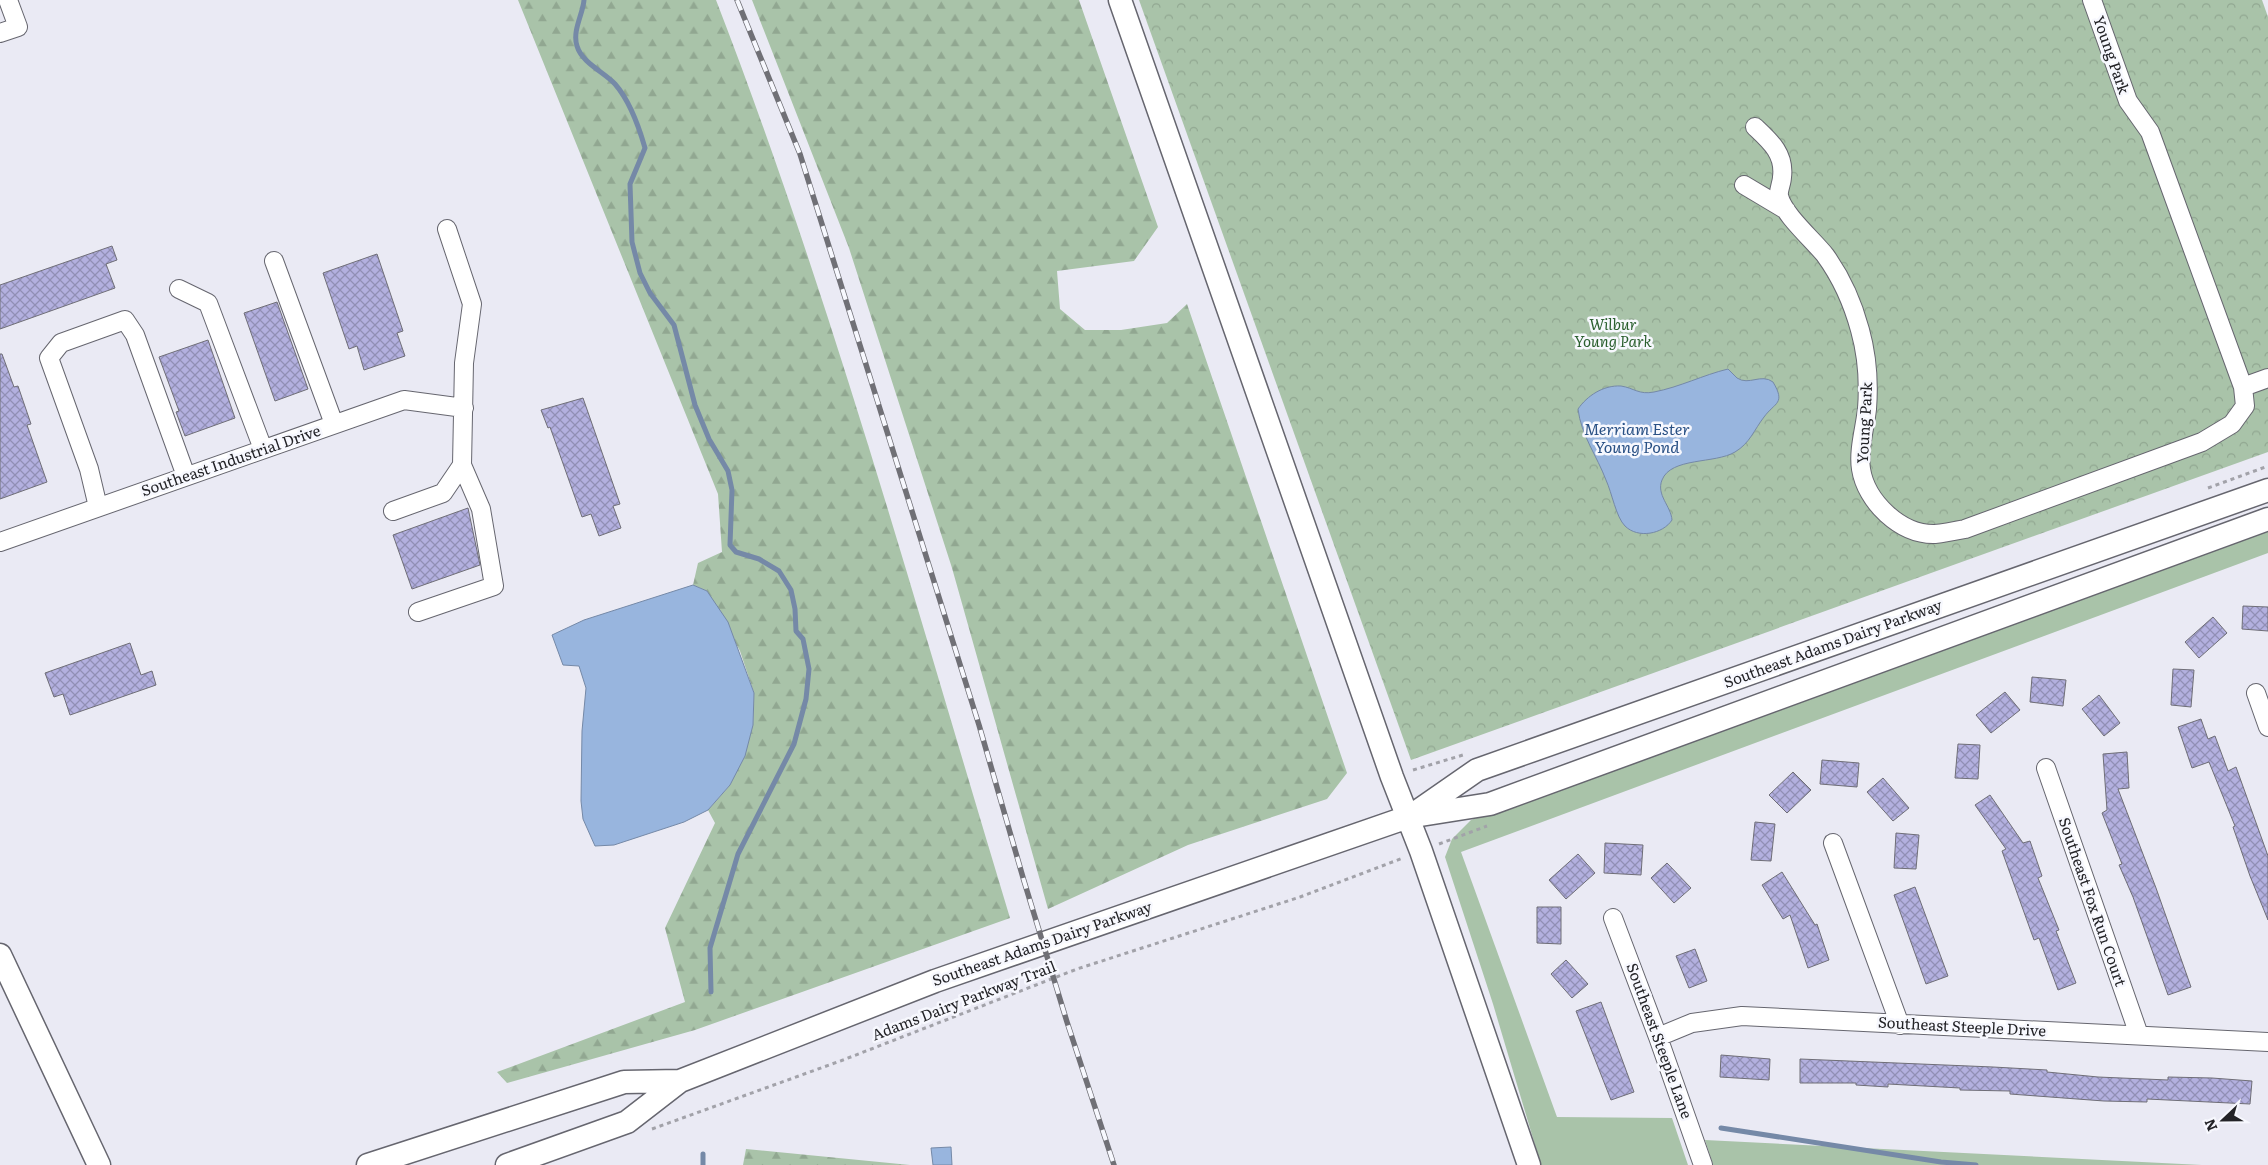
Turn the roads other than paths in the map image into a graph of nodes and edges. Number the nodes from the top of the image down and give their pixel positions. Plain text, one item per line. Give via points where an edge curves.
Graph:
1 (8, 0) edge
2 (1120, 0) edge
3 (2092, 0) edge
4 (0, 33) edge
5 (1755, 127) dead end
6 (1744, 185) dead end
7 (1786, 210) junction
8 (447, 228) dead end
9 (274, 261) dead end
10 (179, 289) dead end
11 (2268, 378) edge
12 (2243, 387) junction
13 (464, 408) junction
14 (334, 424) junction
15 (264, 449) junction
16 (462, 464) junction
17 (186, 476) junction
18 (2268, 490) edge
19 (98, 507) junction
20 (393, 511) dead end
21 (2268, 519) edge
22 (0, 542) edge
23 (418, 612) dead end
24 (2256, 693) dead end
25 (2268, 727) edge
26 (2046, 768) dead end
27 (1408, 817) junction
28 (1833, 843) dead end
29 (1613, 918) dead end
30 (0, 955) edge
31 (1900, 1025) junction
32 (2139, 1035) junction
33 (1658, 1037) junction
34 (2268, 1042) edge
35 (680, 1081) junction
36 (99, 1165) edge
37 (368, 1165) edge
38 (507, 1165) edge
39 (1529, 1165) edge
40 (1703, 1165) edge

1 - 4 street via 18,27
2 - 27 main road
3 - 12 street, Young Park via 2128,101 2150,132
5 - 7 street, Young Park via 1774,145 1782,161 1779,195
6 - 7 street
7 - 12 street, Young Park via 1826,256 1840,280 1861,331 1868,378 1861,468 1867,490 1881,509 1915,530 1934,534 1965,529 2202,442 2232,424 2245,406
8 - 13 street via 472,304 464,363
9 - 14 street
10 - 15 street via 208,303
11 - 12 street
13 - 14 street, Southeast Industrial Drive via 404,400
13 - 16 street
14 - 15 street, Southeast Industrial Drive
15 - 17 street, Southeast Industrial Drive
16 - 20 street via 443,493
16 - 23 street via 481,509 494,586
17 - 19 street, Southeast Industrial Drive
17 - 19 street via 135,335 125,320 60,343 49,358 89,469
18 - 27 main road, Southeast Adams Dairy Parkway via 1477,770
19 - 22 street, Southeast Industrial Drive
21 - 27 main road, Southeast Adams Dairy Parkway via 1490,804
24 - 25 street
26 - 32 street, Southeast Fox Run Court
27 - 35 main road, Southeast Adams Dairy Parkway via 935,981
27 - 39 main road
28 - 31 street
29 - 33 street, Southeast Steeple Lane
30 - 36 main road
31 - 32 street, Southeast Steeple Drive
31 - 33 street, Southeast Steeple Drive via 1742,1016 1692,1023
32 - 34 street, Southeast Steeple Drive
33 - 40 street, Southeast Steeple Lane
35 - 37 main road, Southeast Adams Dairy Parkway via 624,1082
35 - 38 main road, Southeast Adams Dairy Parkway via 627,1122

